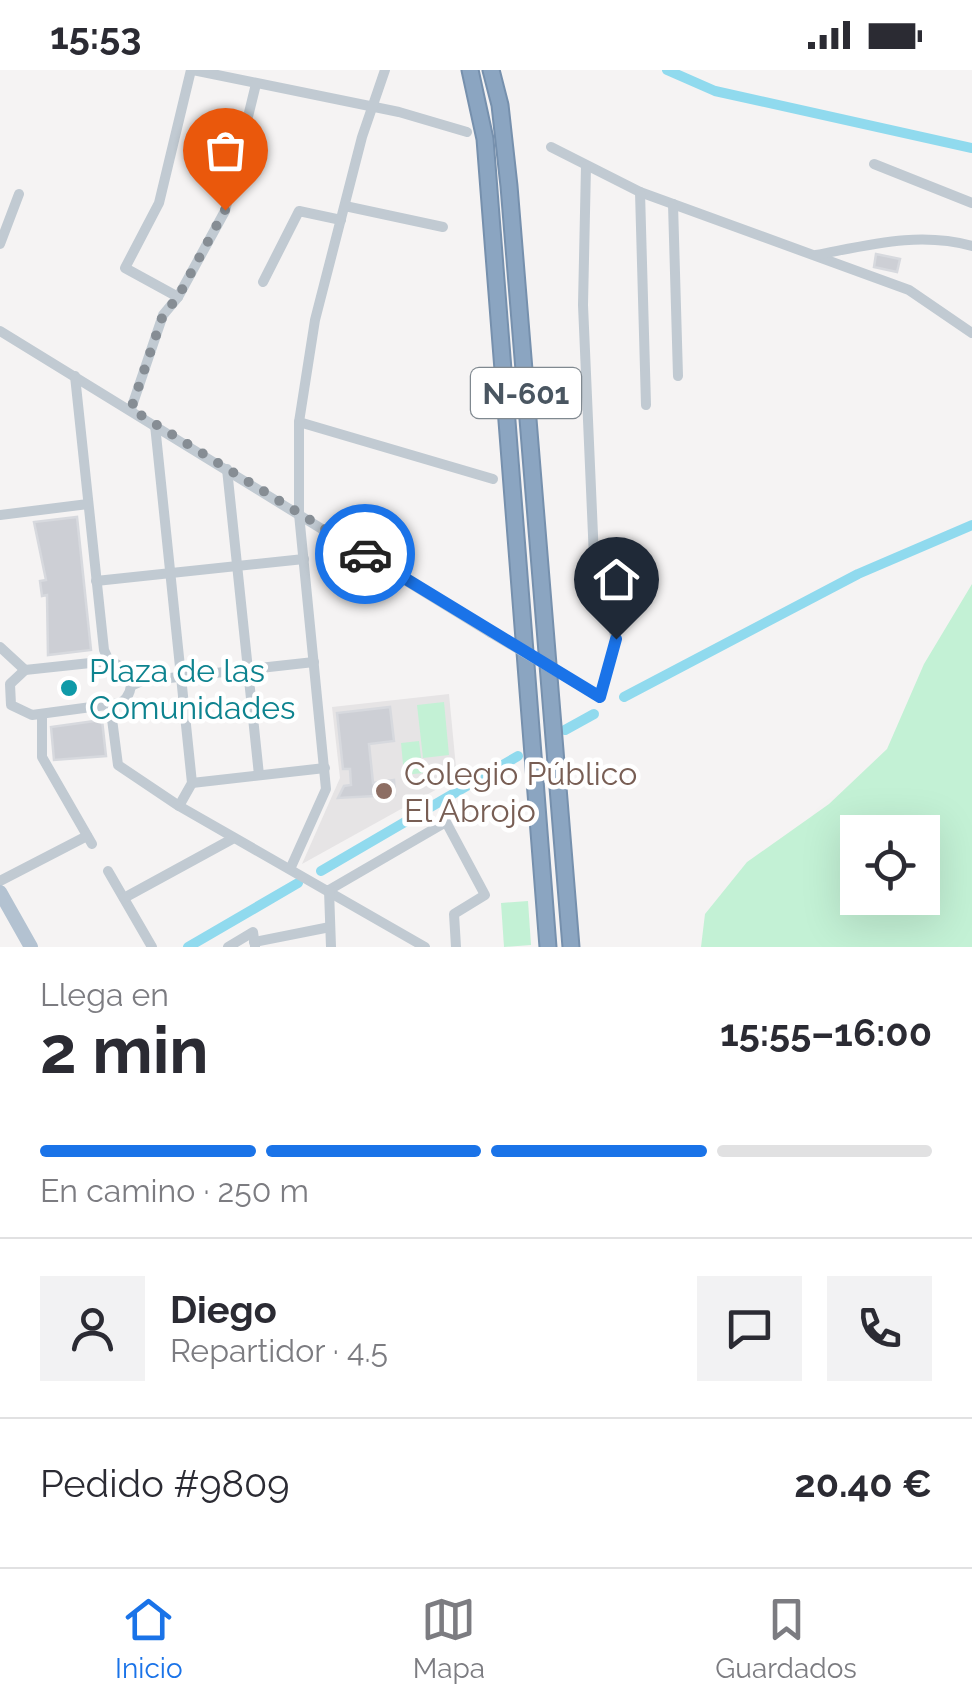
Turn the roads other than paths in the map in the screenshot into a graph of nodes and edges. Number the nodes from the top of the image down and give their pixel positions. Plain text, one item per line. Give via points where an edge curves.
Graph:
1 (192, 70) edge
2 (385, 70) edge
3 (470, 70) edge
4 (491, 70) edge
5 (256, 84) junction
6 (371, 108) junction
7 (467, 132) dead end
8 (551, 147) dead end
9 (874, 164) dead end
10 (586, 166) junction
11 (640, 192) junction
12 (19, 194) dead end
13 (673, 204) junction
14 (972, 204) edge
15 (345, 206) junction
16 (341, 220) junction
17 (444, 227) dead end
18 (0, 244) edge
19 (972, 246) edge
20 (812, 256) junction
21 (262, 282) dead end
22 (178, 297) junction
23 (971, 329) edge
24 (0, 331) edge
25 (74, 376) junction
26 (678, 376) dead end
27 (646, 404) dead end
28 (131, 409) junction
29 (300, 422) junction
30 (155, 425) junction
31 (228, 469) junction
32 (494, 479) dead end
33 (88, 504) junction
34 (299, 514) junction
35 (0, 516) edge
36 (304, 559) junction
37 (236, 566) junction
38 (170, 574) junction
39 (96, 581) junction
40 (0, 647) edge
41 (105, 658) junction
42 (314, 662) junction
43 (248, 669) junction
44 (21, 672) junction
45 (182, 676) junction
46 (134, 681) junction
47 (5, 702) edge
48 (111, 706) junction
49 (37, 715) junction
50 (325, 768) junction
51 (259, 775) junction
52 (192, 783) junction
53 (178, 806) junction
54 (234, 838) junction
55 (291, 867) junction
56 (108, 871) dead end
57 (0, 881) edge
58 (328, 890) junction
59 (0, 892) edge
60 (124, 898) junction
61 (330, 927) junction
62 (254, 940) edge
63 (31, 947) edge
64 (152, 947) edge
65 (228, 947) edge
66 (331, 947) edge
67 (425, 947) edge
68 (456, 947) edge
69 (548, 947) edge
70 (572, 947) edge

1 - 5 street
1 - 22 street via 160,203 124,268
2 - 6 street
3 - 69 highway, N-601 via 485,139
4 - 70 highway, N-601 via 508,170
5 - 6 street
5 - 22 street via 225,210
6 - 7 street
6 - 15 street
8 - 10 street
9 - 14 street
10 - 11 street
10 - 34 street, bridge via 594,558 616,639 600,697
11 - 13 street
11 - 27 street
12 - 18 street
13 - 20 street
13 - 26 street
15 - 16 street
15 - 17 street
16 - 21 street via 299,211
16 - 29 street
19 - 20 street via 891,239
20 - 23 street via 909,290
22 - 28 street via 163,315
24 - 25 street
25 - 28 street
25 - 33 street
28 - 30 street
29 - 32 street
29 - 34 street
30 - 31 street
30 - 38 street
31 - 34 street
31 - 37 street
33 - 35 street
33 - 39 street
34 - 36 street
36 - 37 street
36 - 42 street
37 - 38 street
37 - 43 street
38 - 39 street
38 - 45 street
39 - 41 street
40 - 44 street
41 - 44 street
41 - 46 street
42 - 43 street
42 - 50 street
43 - 45 street
43 - 51 street
44 - 47 street
45 - 46 street
45 - 52 street
46 - 48 street via 127,698
47 - 49 street
48 - 49 street
48 - 53 street via 118,765
49 - 57 street via 42,757 89,840
50 - 51 street
50 - 55 street via 326,789
51 - 52 street
52 - 53 street
53 - 54 street
54 - 55 street
54 - 60 street
55 - 58 street
56 - 60 street
58 - 61 street
58 - 67 street
58 - 68 street via 446,822 485,895 454,914
59 - 63 main road
60 - 64 street
61 - 62 street
61 - 66 street
62 - 65 street

